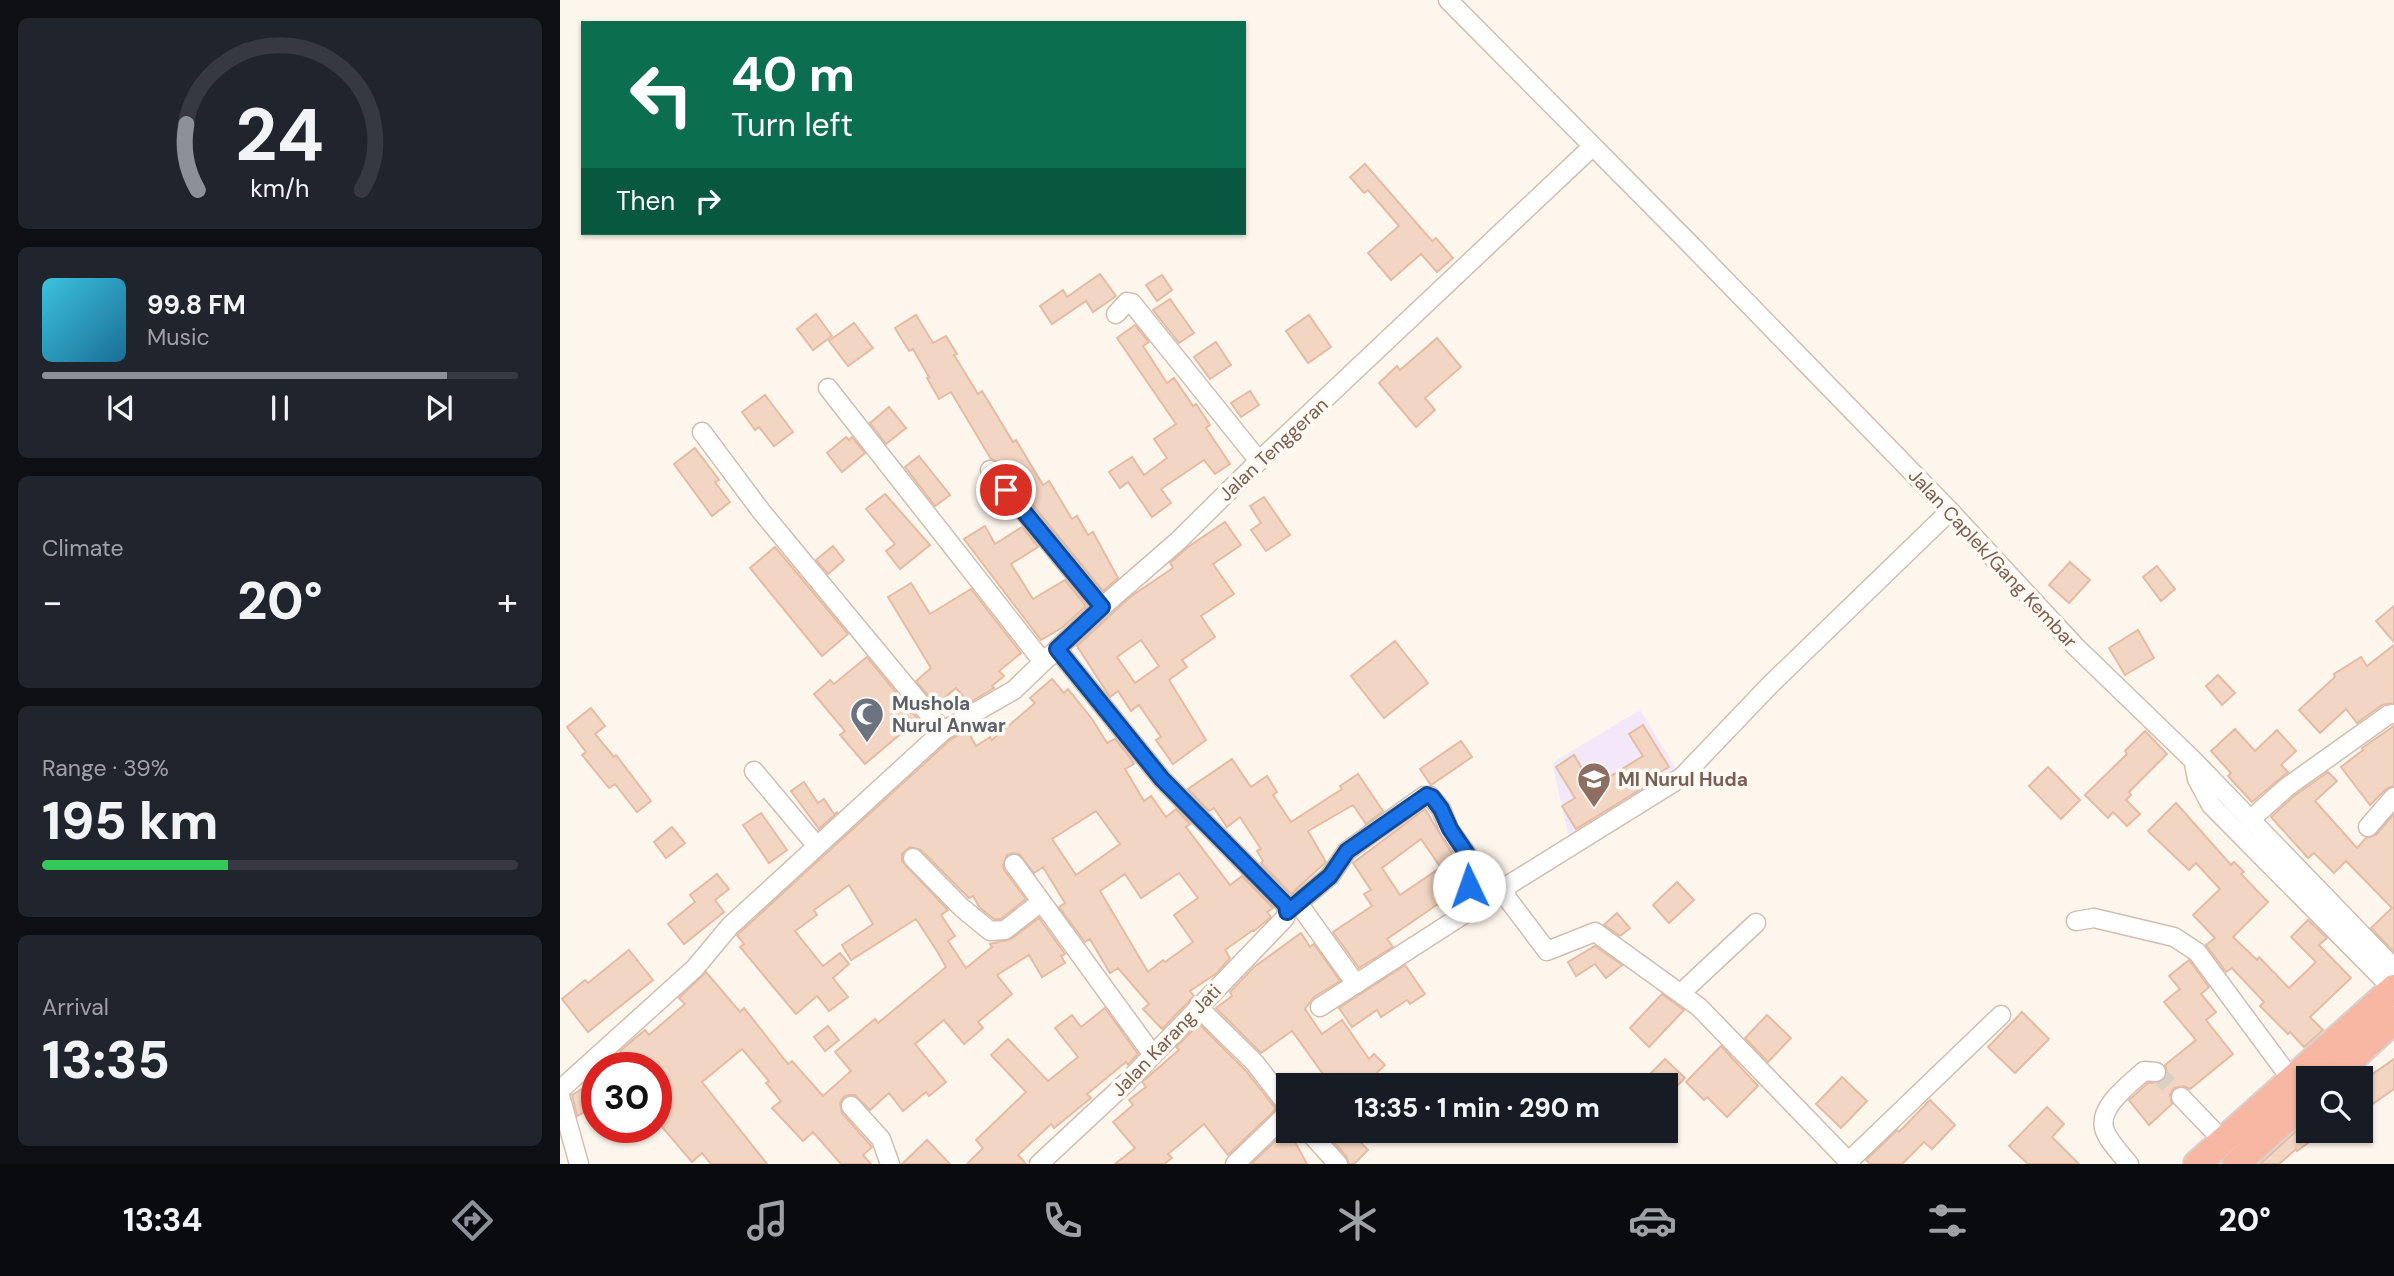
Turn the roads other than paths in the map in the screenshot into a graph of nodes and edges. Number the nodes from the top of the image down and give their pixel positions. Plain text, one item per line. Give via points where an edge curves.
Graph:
1 (1448, 0) edge
2 (1592, 147) junction
3 (1116, 314) dead end
4 (828, 388) dead end
5 (702, 432) dead end
6 (1259, 461) junction
7 (990, 470) dead end
8 (1950, 511) junction
9 (1102, 607) junction
10 (1057, 649) junction
11 (1044, 662) junction
12 (2394, 714) edge
13 (943, 731) junction
14 (2194, 761) junction
15 (754, 771) dead end
16 (2394, 797) edge
17 (2250, 820) junction
18 (2368, 827) dead end
19 (816, 845) junction
20 (913, 858) dead end
21 (1014, 864) dead end
22 (1041, 902) junction
23 (1293, 907) junction
24 (2076, 921) dead end
25 (1756, 923) dead end
26 (2394, 982) edge
27 (1356, 984) junction
28 (1681, 993) junction
29 (1198, 1007) junction
30 (1320, 1007) dead end
31 (2001, 1014) dead end
32 (2394, 1020) edge
33 (1153, 1055) junction
34 (2320, 1066) edge
35 (2344, 1066) edge
36 (2156, 1072) dead end
37 (2296, 1084) edge
38 (560, 1090) edge
39 (1276, 1090) edge
40 (2296, 1093) edge
41 (560, 1096) edge
42 (2181, 1097) tunnel mouth
43 (851, 1106) dead end
44 (1276, 1125) edge
45 (1319, 1143) edge
46 (2236, 1157) edge
47 (1850, 1163) edge
48 (579, 1164) edge
49 (890, 1164) edge
50 (1039, 1164) edge
51 (1235, 1164) edge
52 (1338, 1164) edge
53 (2129, 1164) edge
54 (2197, 1164) edge

1 - 2 street
2 - 6 street, Jalan Tenggeran
2 - 8 street, Jalan Caplek/Gang Kembar
3 - 6 street via 1127,302 1132,303
4 - 11 street
5 - 13 street via 761,511
6 - 9 street, Jalan Tenggeran
7 - 9 street
8 - 14 street, Jalan Caplek/Gang Kembar via 2076,647
8 - 28 street via 1682,777 1507,887 1507,898 1547,950 1595,932
9 - 10 street, Jalan Tenggeran
10 - 11 street, Jalan Tenggeran
10 - 23 street via 1162,779
11 - 13 street, Jalan Tenggeran via 1014,690
12 - 17 street via 2287,787
13 - 19 street, Jalan Tenggeran
14 - 17 street, Jalan Caplek/Gang Kembar
14 - 26 street via 2197,779 2211,805
15 - 19 street
16 - 18 street
17 - 26 street, Jalan Caplek/Gang Kembar
19 - 38 street, Jalan Tenggeran via 730,926 695,968
20 - 22 street via 990,931 1005,930
21 - 22 street
22 - 33 street
23 - 27 street
23 - 27 street, Jalan Karang Jati via 1330,876 1347,851 1424,796 1432,797 1473,865 1469,886 1486,900
23 - 29 street, Jalan Karang Jati
24 - 37 street via 2098,919 2185,943 2197,952
25 - 28 street
26 - 34 highway
27 - 30 street
28 - 47 street
29 - 33 street, Jalan Karang Jati
29 - 39 street
31 - 47 street
32 - 35 highway
33 - 50 street, Jalan Karang Jati
36 - 53 street via 2144,1071 2113,1101 2104,1118 2107,1135
40 - 46 highway
41 - 48 street
42 - 46 street
43 - 49 street via 881,1139
44 - 51 street
45 - 52 street
46 - 54 highway

